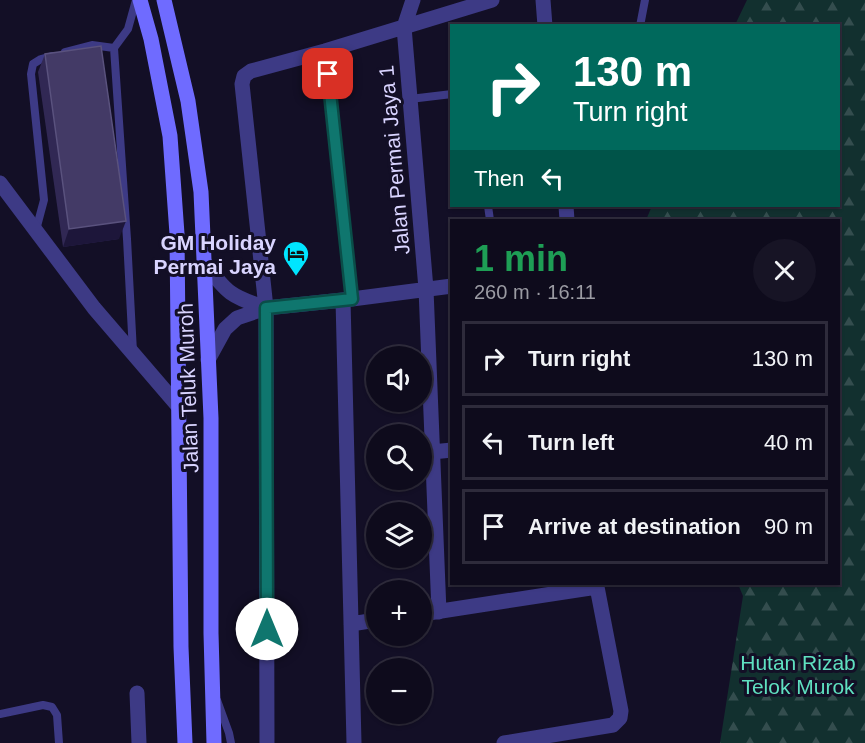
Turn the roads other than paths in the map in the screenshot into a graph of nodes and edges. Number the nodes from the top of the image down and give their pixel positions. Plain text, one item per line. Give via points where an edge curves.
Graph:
1 (138, 0) edge
2 (164, 0) edge
3 (413, 0) edge
4 (492, 0) edge
5 (543, 0) edge
6 (645, 0) edge
7 (545, 24) edge
8 (640, 24) edge
9 (404, 27) junction
10 (114, 48) junction
11 (325, 51) junction
12 (450, 94) edge
13 (410, 99) junction
14 (0, 183) edge
15 (36, 230) junction
16 (205, 263) junction
17 (450, 285) edge
18 (426, 289) junction
19 (348, 300) junction
20 (266, 308) junction
21 (133, 355) junction
22 (208, 360) junction
23 (179, 407) junction
24 (431, 424) edge
25 (450, 450) edge
26 (432, 452) joint
27 (598, 585) edge
28 (439, 612) junction
29 (432, 613) edge
30 (366, 622) edge
31 (351, 624) junction
32 (213, 691) junction
33 (137, 693) dead end
34 (0, 714) edge
35 (59, 743) edge
36 (139, 743) edge
37 (186, 743) edge
38 (214, 743) edge
39 (231, 743) edge
40 (267, 743) edge
41 (354, 743) edge
42 (504, 743) edge

1 - 10 lane via 128,29
1 - 23 main road, Jalan Teluk Muroh via 151,39 170,136 177,234
2 - 16 main road, Jalan Teluk Muroh via 188,101 201,192
3 - 9 street
4 - 9 street
5 - 7 street
6 - 8 lane
9 - 11 street
9 - 13 street, Jalan Permai Jaya 1
10 - 15 lane via 92,45 33,64 44,200
10 - 21 lane
11 - 19 lane
11 - 20 street via 251,71 242,84
12 - 13 lane
13 - 18 street, Jalan Permai Jaya 1
14 - 15 street
15 - 21 street
16 - 20 street via 219,284 238,299
16 - 22 main road, Jalan Teluk Muroh
17 - 18 street
18 - 19 street
18 - 24 street, Jalan Permai Jaya 1
19 - 20 street
19 - 31 street
20 - 22 street via 237,318 225,328
20 - 40 street
21 - 23 street
22 - 32 main road, Jalan Teluk Muroh
23 - 37 main road, Jalan Teluk Muroh
25 - 26 street
26 - 28 street, Jalan Permai Jaya 1
27 - 28 street
27 - 42 street via 620,718 613,725
28 - 29 street
30 - 31 street
31 - 41 street
32 - 38 main road, Jalan Teluk Muroh
32 - 39 lane
33 - 36 street
34 - 35 lane via 43,705 52,707 57,715

